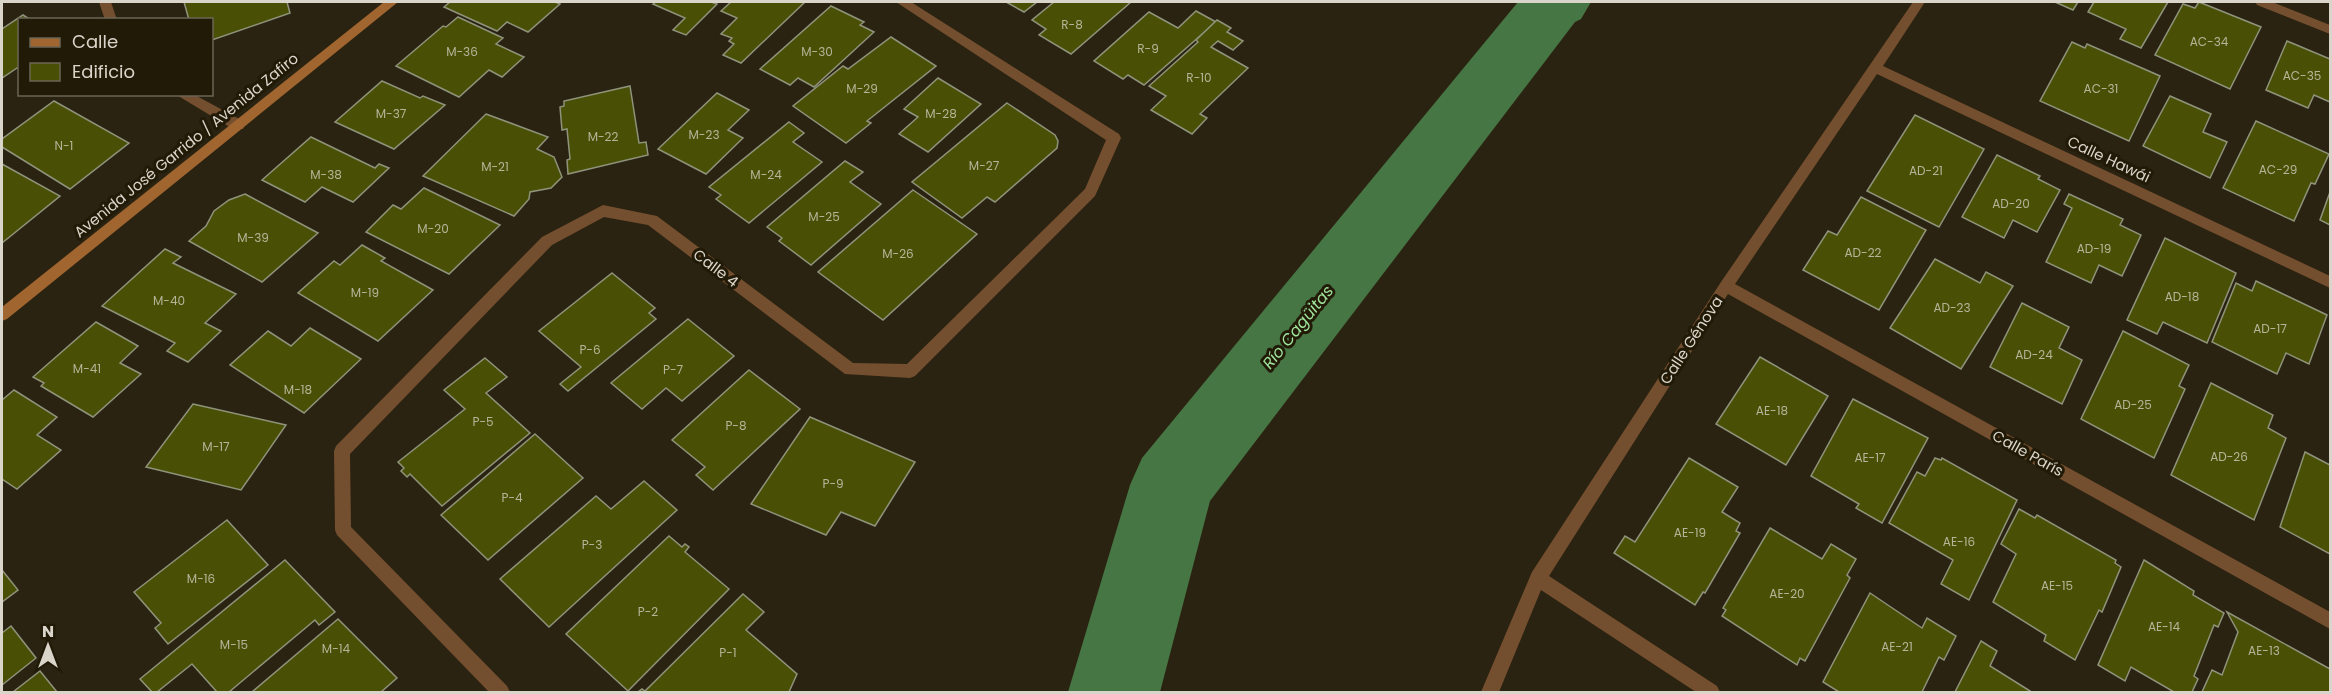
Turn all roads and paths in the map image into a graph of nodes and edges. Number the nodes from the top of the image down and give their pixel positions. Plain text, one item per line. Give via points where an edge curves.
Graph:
1 (105, 2) edge
2 (392, 2) edge
3 (902, 2) edge
4 (1919, 2) edge
5 (2261, 2) edge
6 (110, 18) edge
7 (2331, 30) edge
8 (1874, 67) junction
9 (185, 96) edge
10 (238, 125) junction
11 (2331, 282) edge
12 (1726, 286) junction
13 (2, 315) edge
14 (1538, 578) junction
15 (2331, 621) edge
16 (501, 693) edge
17 (1490, 693) edge
18 (1711, 693) edge

1 - 6 street
2 - 10 street, Avenida José Garrido / Avenida Zafiro
3 - 16 street, Calle 4 via 1114,138 1090,192 910,371 850,369 652,220 603,211 547,241 342,451 343,530
4 - 8 street, Calle Génova
5 - 7 street
8 - 11 street, Calle Hawái
8 - 12 street, Calle Génova
9 - 10 street
10 - 13 street, Avenida José Garrido / Avenida Zafiro
12 - 14 street, Calle Génova
12 - 15 street, Calle París
14 - 17 street, Calle Génova
14 - 18 street

